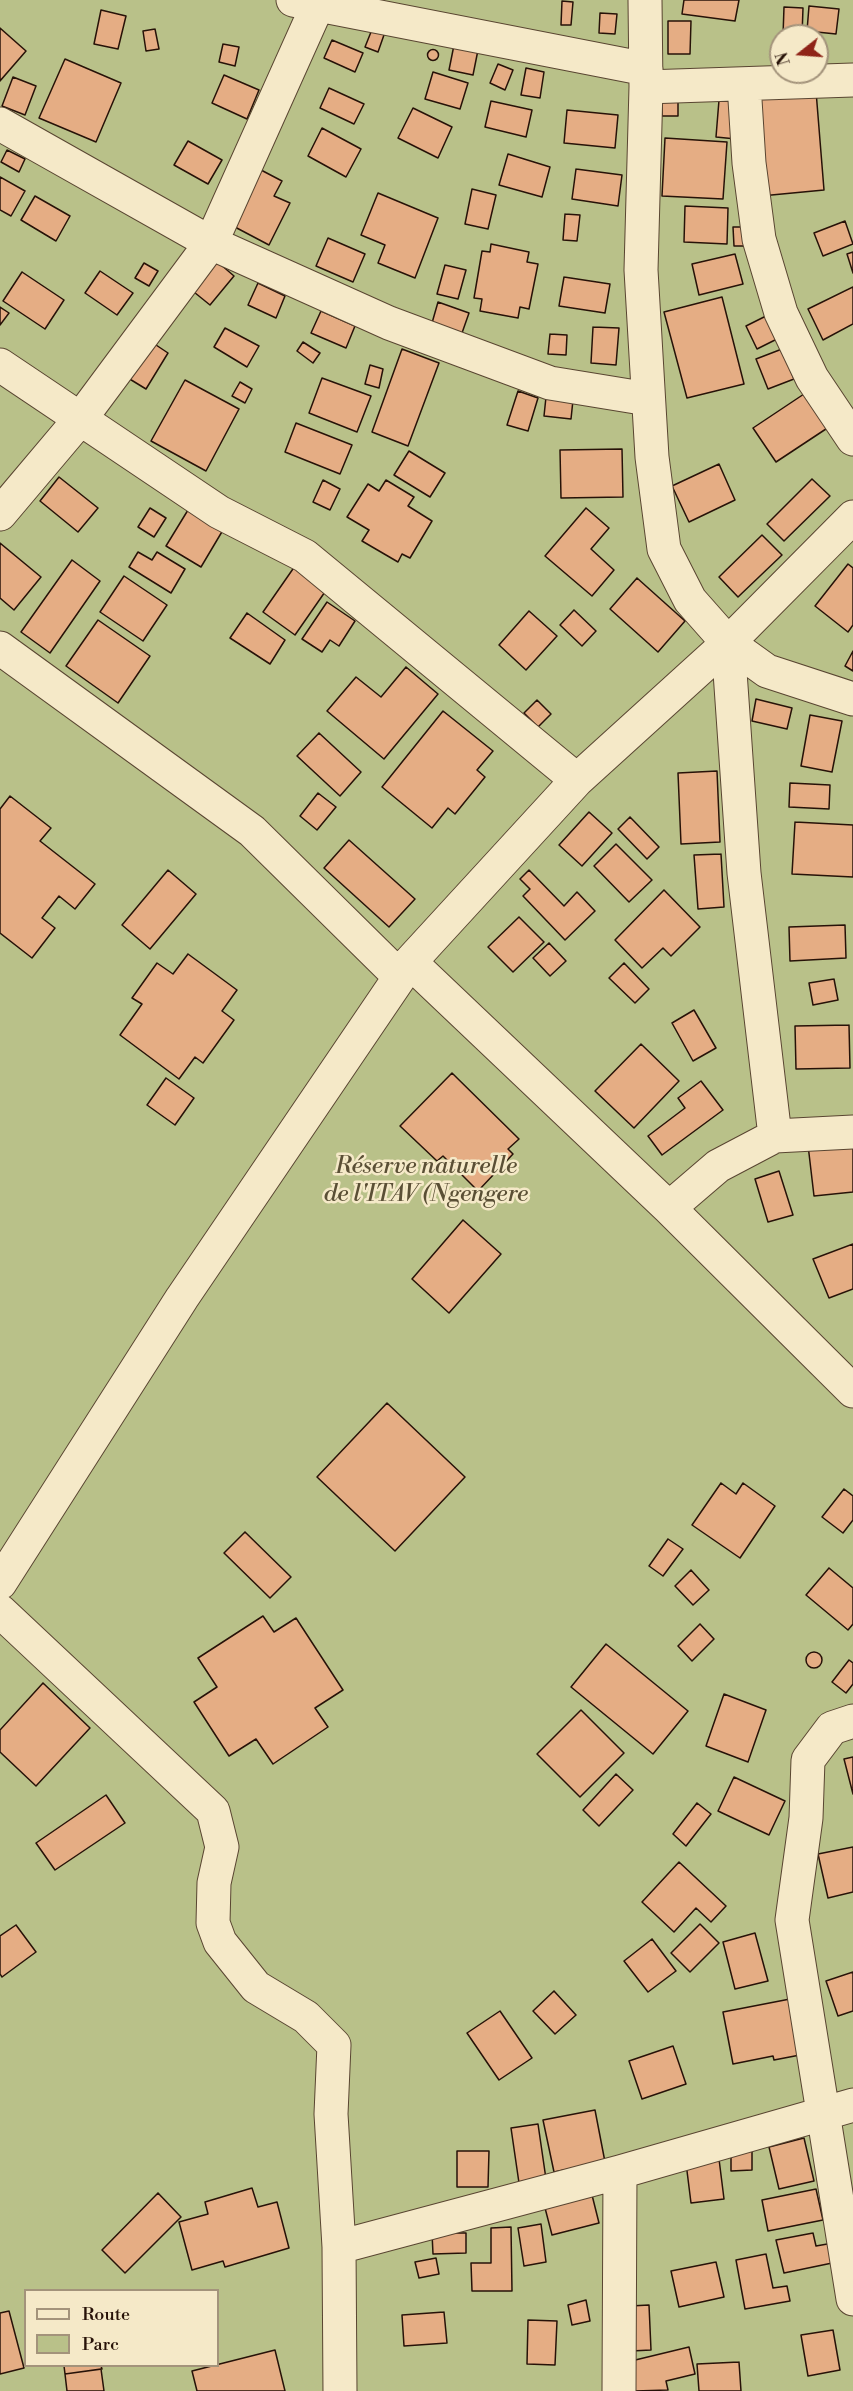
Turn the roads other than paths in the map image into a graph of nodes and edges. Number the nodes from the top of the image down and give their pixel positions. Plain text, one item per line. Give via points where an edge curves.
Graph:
1 (645, 0) edge
2 (311, 1) edge
3 (646, 78) junction
4 (853, 80) edge
5 (744, 84) junction
6 (0, 124) edge
7 (211, 243) junction
8 (0, 366) edge
9 (648, 399) junction
10 (81, 418) junction
11 (853, 439) edge
12 (0, 514) edge
13 (853, 517) edge
14 (728, 642) junction
15 (0, 648) edge
16 (853, 699) edge
17 (577, 780) junction
18 (404, 969) junction
19 (853, 1132) edge
20 (775, 1136) junction
21 (669, 1208) junction
22 (853, 1391) edge
23 (0, 1583) edge
24 (0, 1611) edge
25 (853, 1721) edge
26 (839, 2109) edge
27 (620, 2172) junction
28 (339, 2247) junction
29 (853, 2299) edge
30 (340, 2391) edge
31 (619, 2391) edge

1 - 3 street
2 - 3 street
2 - 7 street
3 - 5 street
3 - 9 street via 641,270
4 - 5 street
5 - 11 street via 759,239 781,313 812,378
6 - 7 street
7 - 9 street via 388,323 550,383
7 - 10 street
8 - 10 street
9 - 14 street via 664,549 690,600
10 - 12 street
10 - 17 street via 219,512 305,556
13 - 14 street
14 - 16 street via 767,671
14 - 17 street
14 - 20 street via 744,873
15 - 18 street via 252,831
17 - 18 street
18 - 21 street
18 - 23 street via 182,1298
19 - 20 street
20 - 21 street via 718,1166
21 - 22 street
24 - 28 street via 213,1810 222,1847 214,1883 213,1923 220,1942 256,1987 306,2017 334,2045 331,2114
25 - 26 street via 832,1728 808,1760 806,1818 792,1920
26 - 27 street
26 - 29 street
27 - 28 street
27 - 31 street
28 - 30 street

